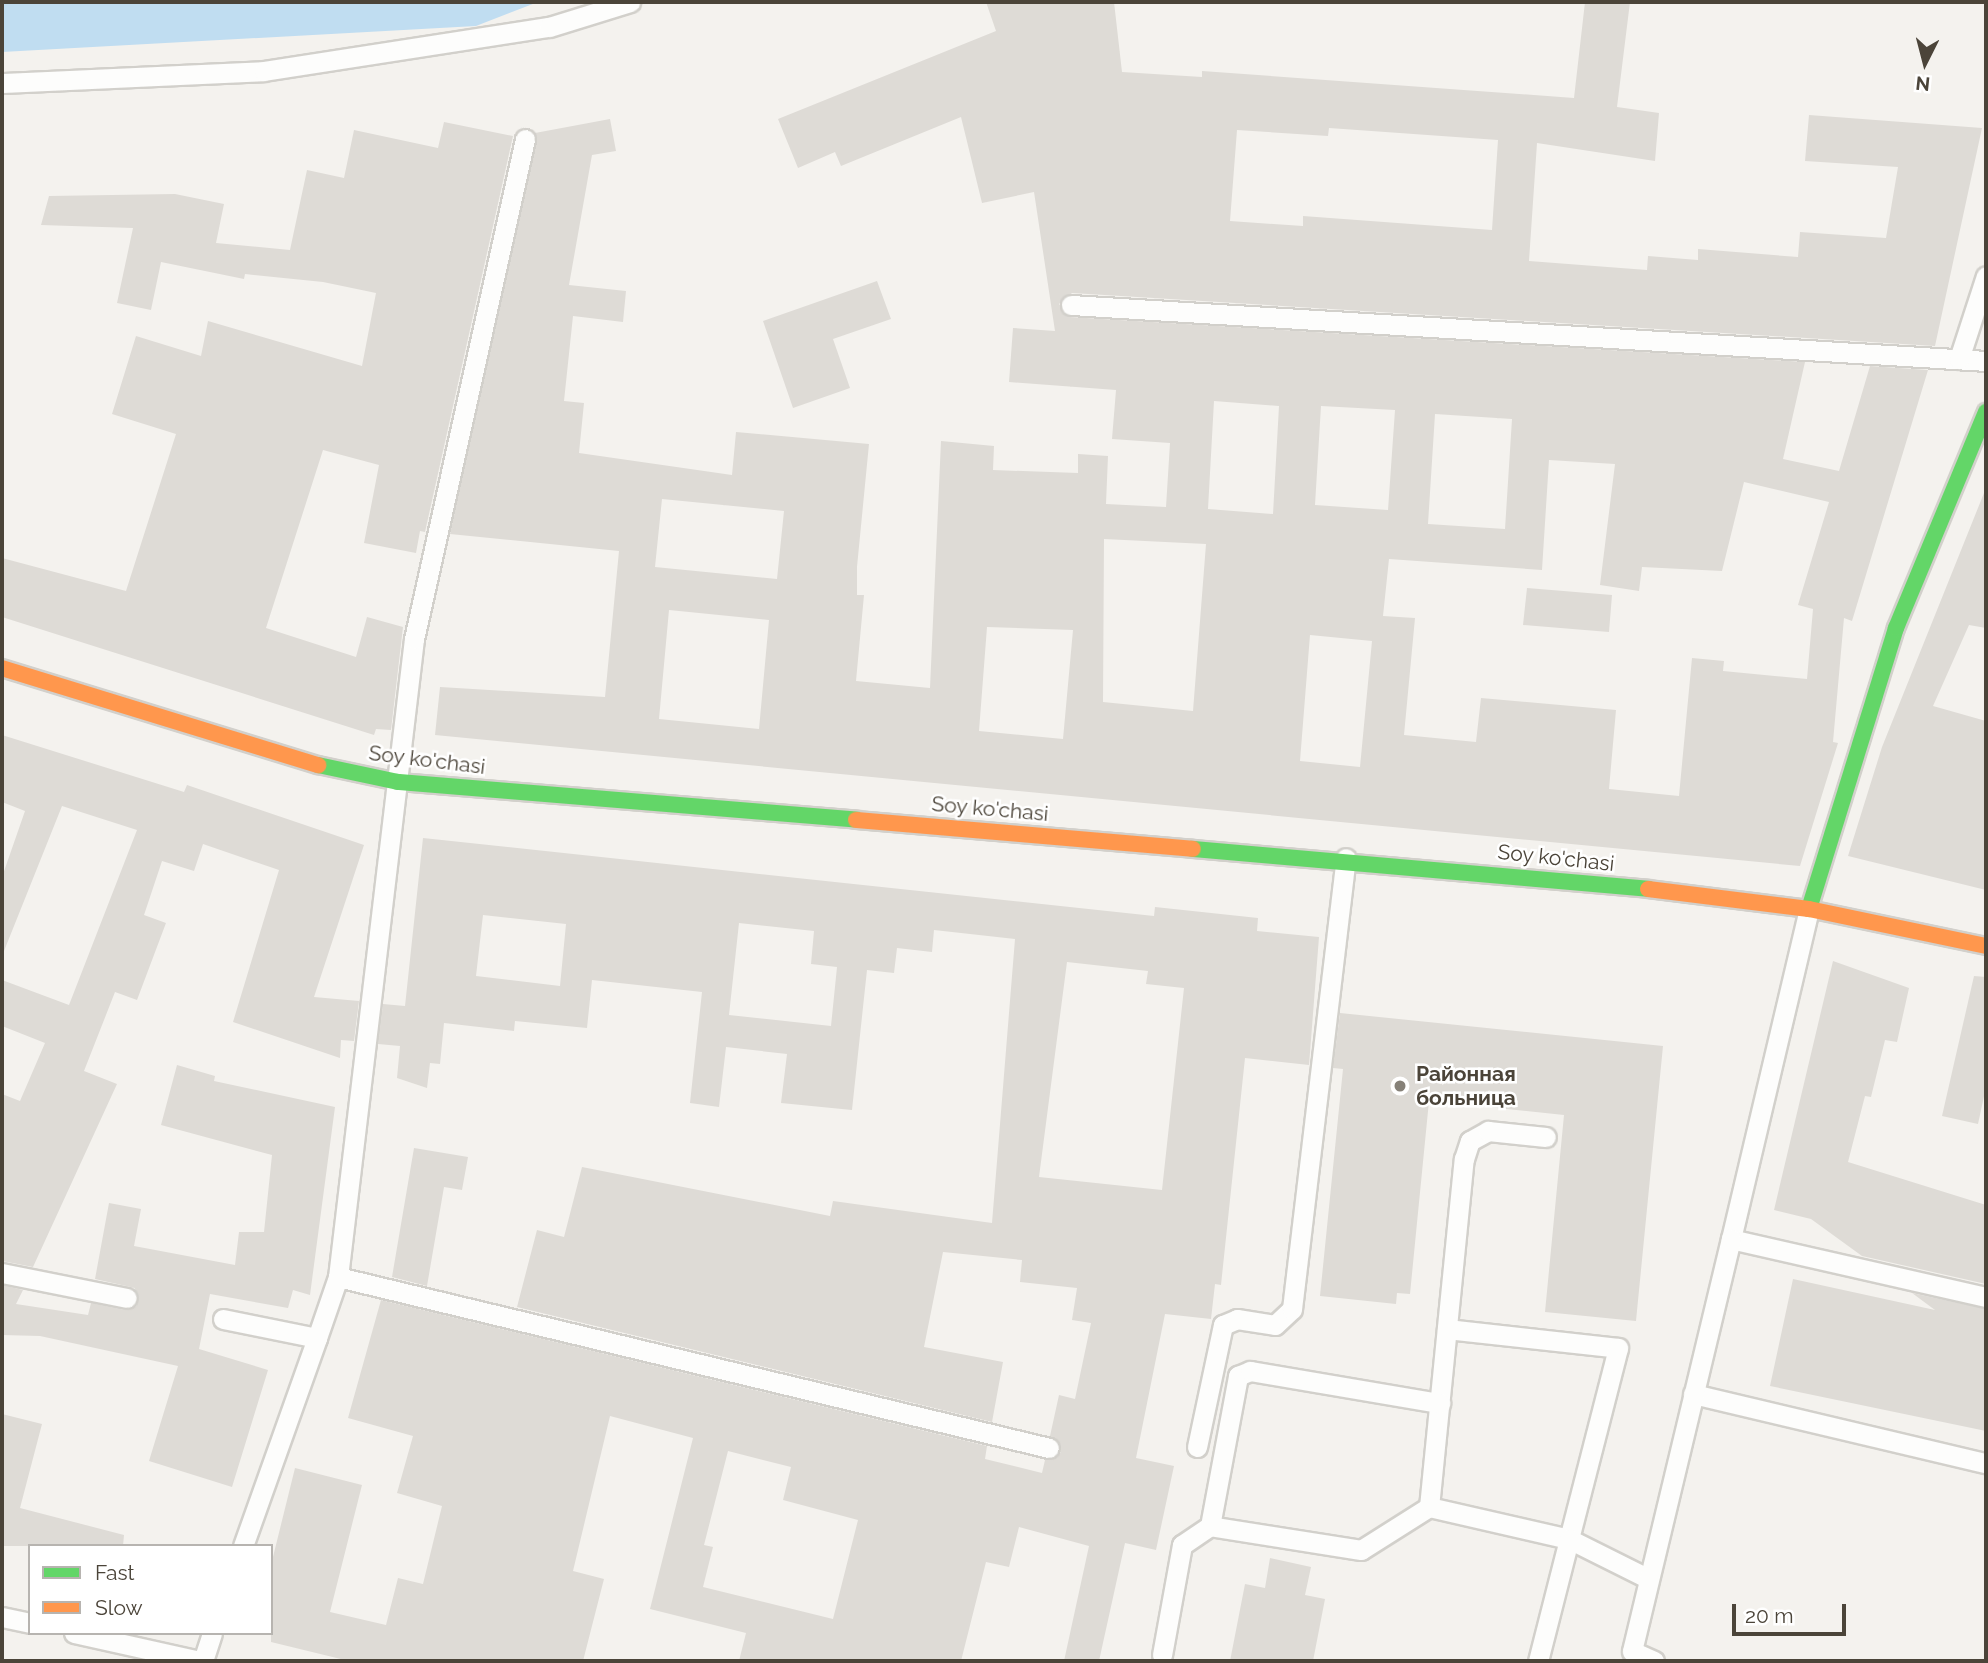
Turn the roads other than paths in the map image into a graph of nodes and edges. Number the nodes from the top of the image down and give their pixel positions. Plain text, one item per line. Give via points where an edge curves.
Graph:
1 (630, 2) edge
2 (2, 83) edge
3 (525, 139) dead end
4 (1986, 275) edge
5 (1071, 305) dead end
6 (1959, 359) junction
7 (1986, 361) edge
8 (1986, 412) edge
9 (2, 668) edge
10 (398, 782) junction
11 (1346, 858) junction
12 (1809, 909) junction
13 (1986, 946) edge
14 (1546, 1137) dead end
15 (1731, 1239) junction
16 (2, 1273) edge
17 (338, 1277) junction
18 (1986, 1297) edge
19 (127, 1298) dead end
20 (223, 1319) dead end
21 (1447, 1329) junction
22 (317, 1338) junction
23 (1693, 1394) junction
24 (1440, 1403) junction
25 (1197, 1447) dead end
26 (1049, 1448) dead end
27 (1986, 1463) edge
28 (1429, 1507) junction
29 (1210, 1525) junction
30 (1569, 1539) junction
31 (244, 1544) edge
32 (1648, 1579) junction
33 (2, 1617) edge
34 (28, 1623) edge
35 (83, 1635) edge
36 (211, 1635) edge
37 (1162, 1655) dead end
38 (1631, 1656) edge
39 (201, 1661) edge
40 (1538, 1661) edge
41 (1654, 1661) edge

1 - 2 lane via 550,27 264,71
3 - 10 lane via 414,639
4 - 6 lane
5 - 6 lane
6 - 7 lane
8 - 12 main road via 1896,628
9 - 10 main road, Soy ko'chasi via 284,757
10 - 11 main road, Soy ko'chasi
10 - 17 lane
11 - 12 main road, Soy ko'chasi
11 - 25 lane via 1292,1308 1275,1325 1237,1319 1223,1325
12 - 13 main road, Soy ko'chasi
12 - 15 lane
14 - 21 lane via 1488,1131 1470,1141
15 - 18 lane
15 - 23 lane
16 - 19 lane
17 - 22 lane
17 - 26 lane
20 - 22 lane
21 - 24 lane
21 - 30 lane via 1618,1348
22 - 31 lane
23 - 27 lane
23 - 32 lane
24 - 28 lane
24 - 29 lane via 1250,1371 1238,1376
28 - 29 lane via 1361,1550
28 - 30 lane
29 - 37 lane via 1182,1545
30 - 32 lane
30 - 40 lane
32 - 38 lane
33 - 34 lane
35 - 39 lane
36 - 39 lane
38 - 41 lane

